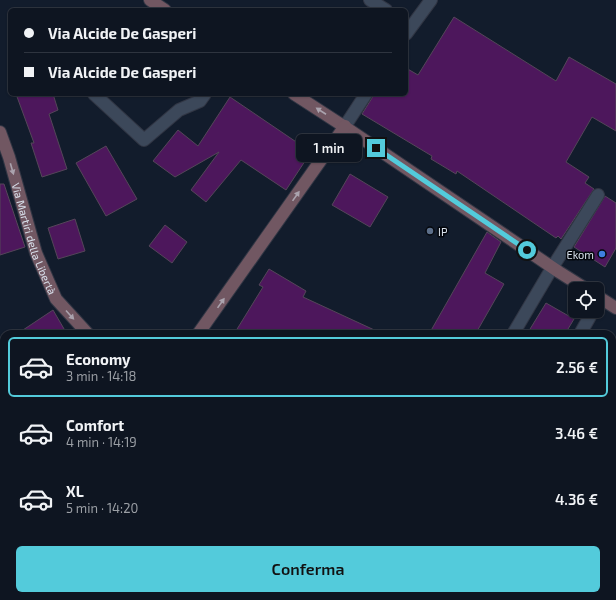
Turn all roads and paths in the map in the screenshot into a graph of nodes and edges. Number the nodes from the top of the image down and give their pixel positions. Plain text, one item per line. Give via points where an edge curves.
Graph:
1 (150, 0) edge
2 (370, 0) edge
3 (431, 0) edge
4 (162, 8) edge
5 (383, 8) edge
6 (408, 28) edge
7 (96, 96) edge
8 (204, 96) edge
9 (297, 96) edge
10 (365, 96) edge
11 (344, 126) junction
12 (0, 132) edge
13 (598, 195) dead end
14 (552, 268) junction
15 (575, 282) edge
16 (604, 302) edge
17 (616, 308) edge
18 (589, 318) edge
19 (84, 330) edge
20 (201, 330) edge
21 (515, 330) edge
22 (582, 330) edge

1 - 4 street
2 - 5 street
3 - 6 street
7 - 8 street via 144,140 179,110 200,101
11 -> 9 street
10 - 11 street
11 - 14 street
20 -> 11 street
12 -> 19 street, Via Martiri della Libertà via 36,253 56,299
13 - 14 street
14 - 15 street
14 - 21 street
16 - 17 street
18 - 22 street

